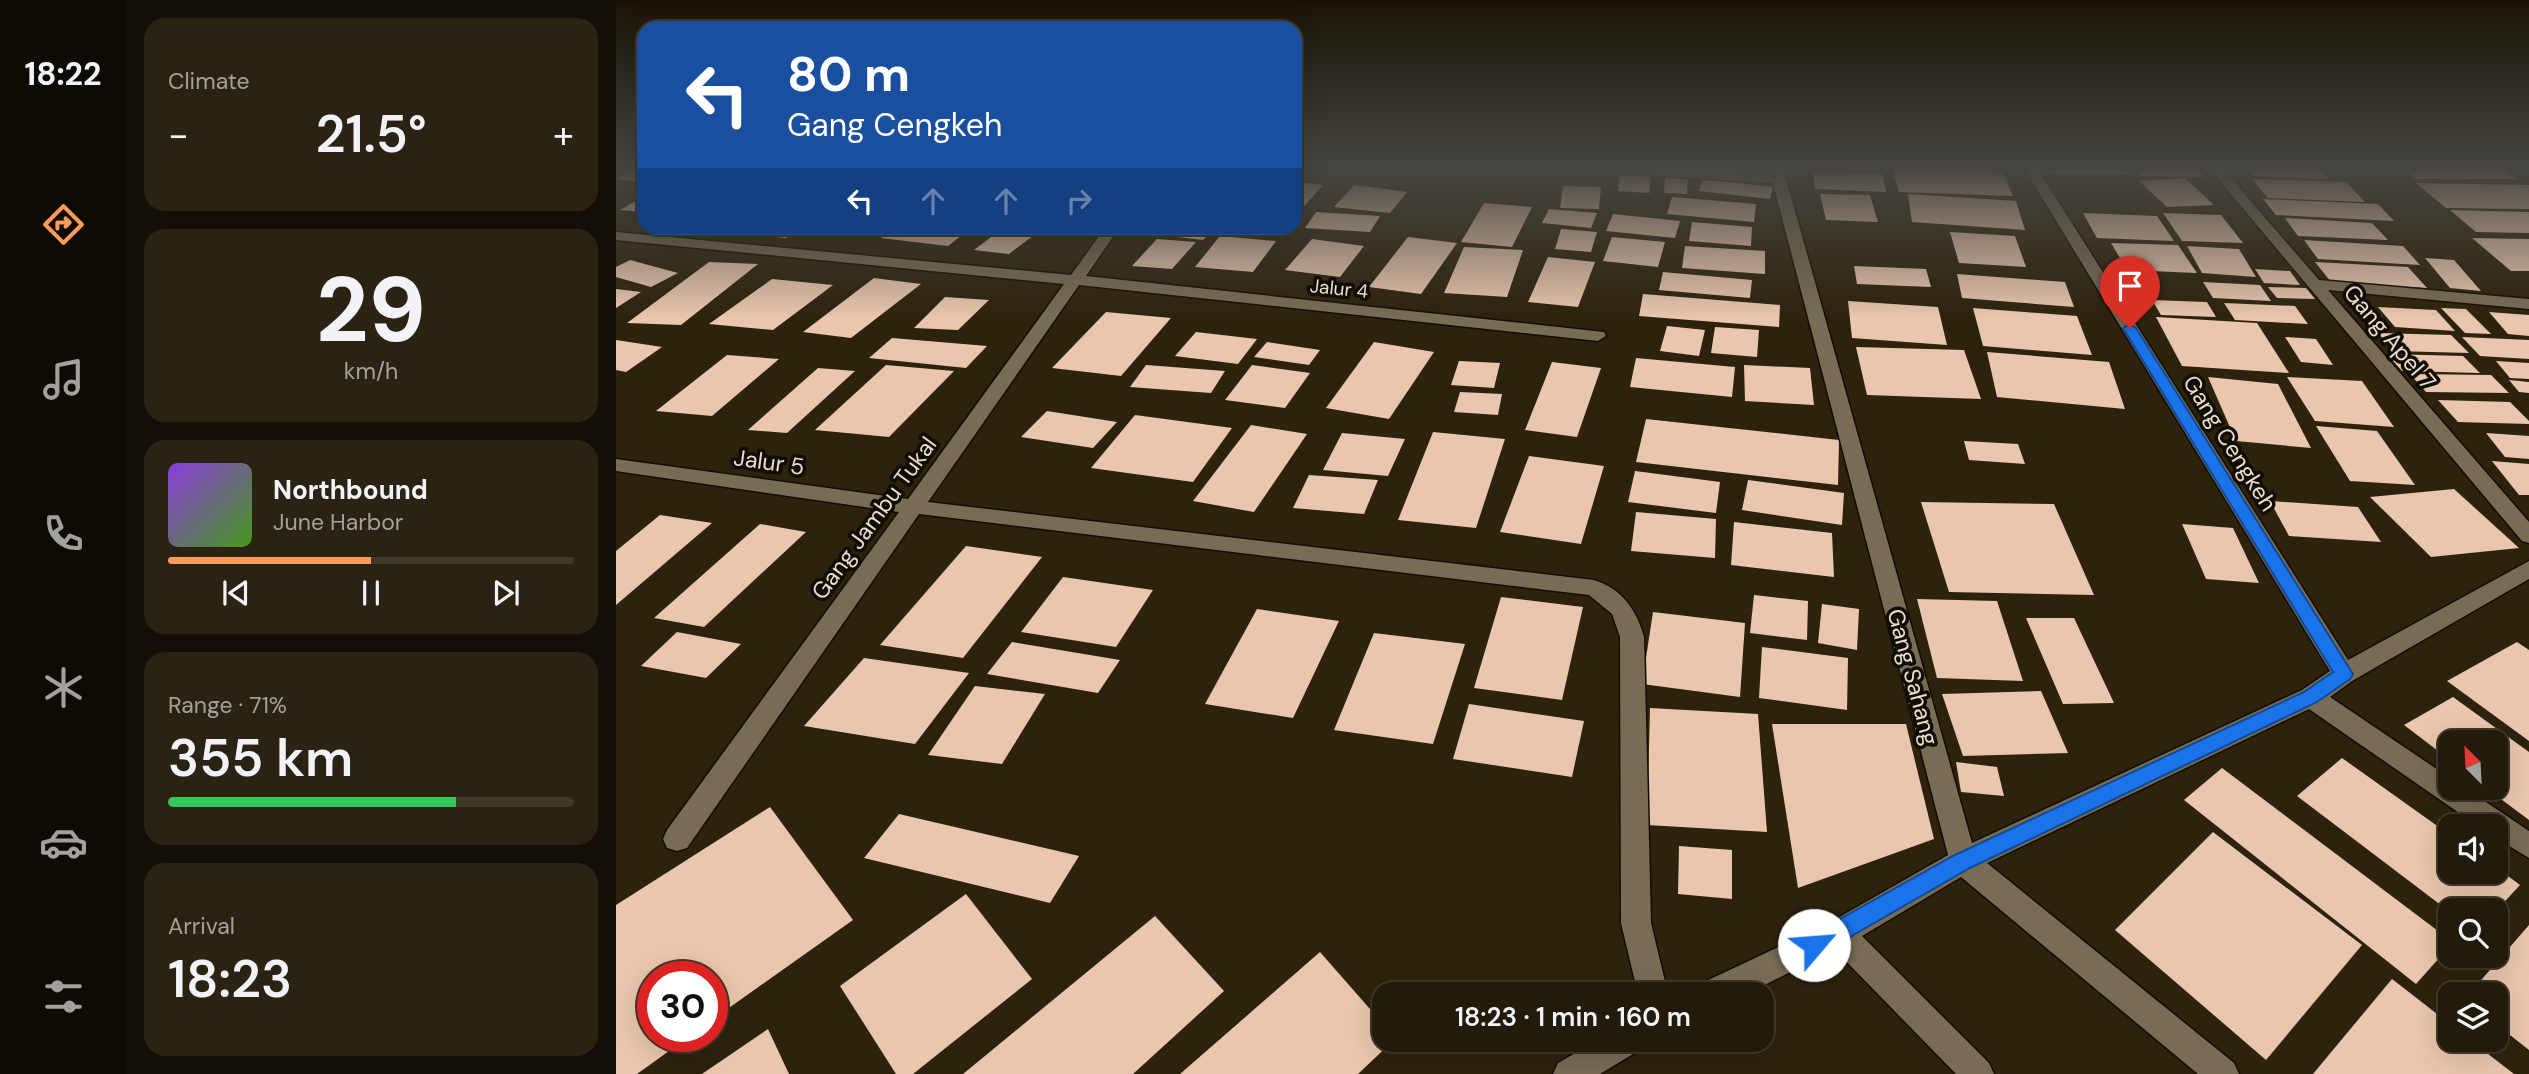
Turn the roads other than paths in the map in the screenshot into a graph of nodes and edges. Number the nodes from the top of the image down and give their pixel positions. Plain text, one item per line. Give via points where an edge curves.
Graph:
1 (1790, 218) edge
2 (2063, 218) edge
3 (2259, 218) edge
4 (1107, 235) edge
5 (616, 236) edge
6 (1076, 281) junction
7 (2315, 284) junction
8 (2529, 304) edge
9 (1598, 337) dead end
10 (616, 465) edge
11 (915, 507) junction
12 (2529, 536) edge
13 (2529, 569) edge
14 (2344, 674) junction
15 (2311, 697) junction
16 (677, 839) dead end
17 (2529, 846) edge
18 (1963, 861) junction
19 (1839, 933) junction
20 (1650, 982) edge
21 (1738, 982) edge
22 (1607, 1052) edge
23 (1569, 1074) edge
24 (1978, 1074) edge
25 (2223, 1074) edge

1 - 18 street, Gang Sahang
2 - 14 street, Gang Cengkeh
3 - 7 street, Gang Apel 7
4 - 6 street, Gang Jambu Tukal
5 - 6 street, Jalur 4
6 - 9 street, Jalur 4
6 - 11 street, Gang Jambu Tukal
7 - 8 street
7 - 12 street, Gang Apel 7
10 - 11 street, Jalur 5
11 - 16 street, Gang Jambu Tukal
11 - 20 street, Jalur 5 via 1594,588 1615,600 1627,616 1632,637 1636,923
13 - 14 street
14 - 15 street
15 - 17 street
15 - 18 street
18 - 19 street
18 - 25 street
19 - 21 street
19 - 24 street
22 - 23 street

